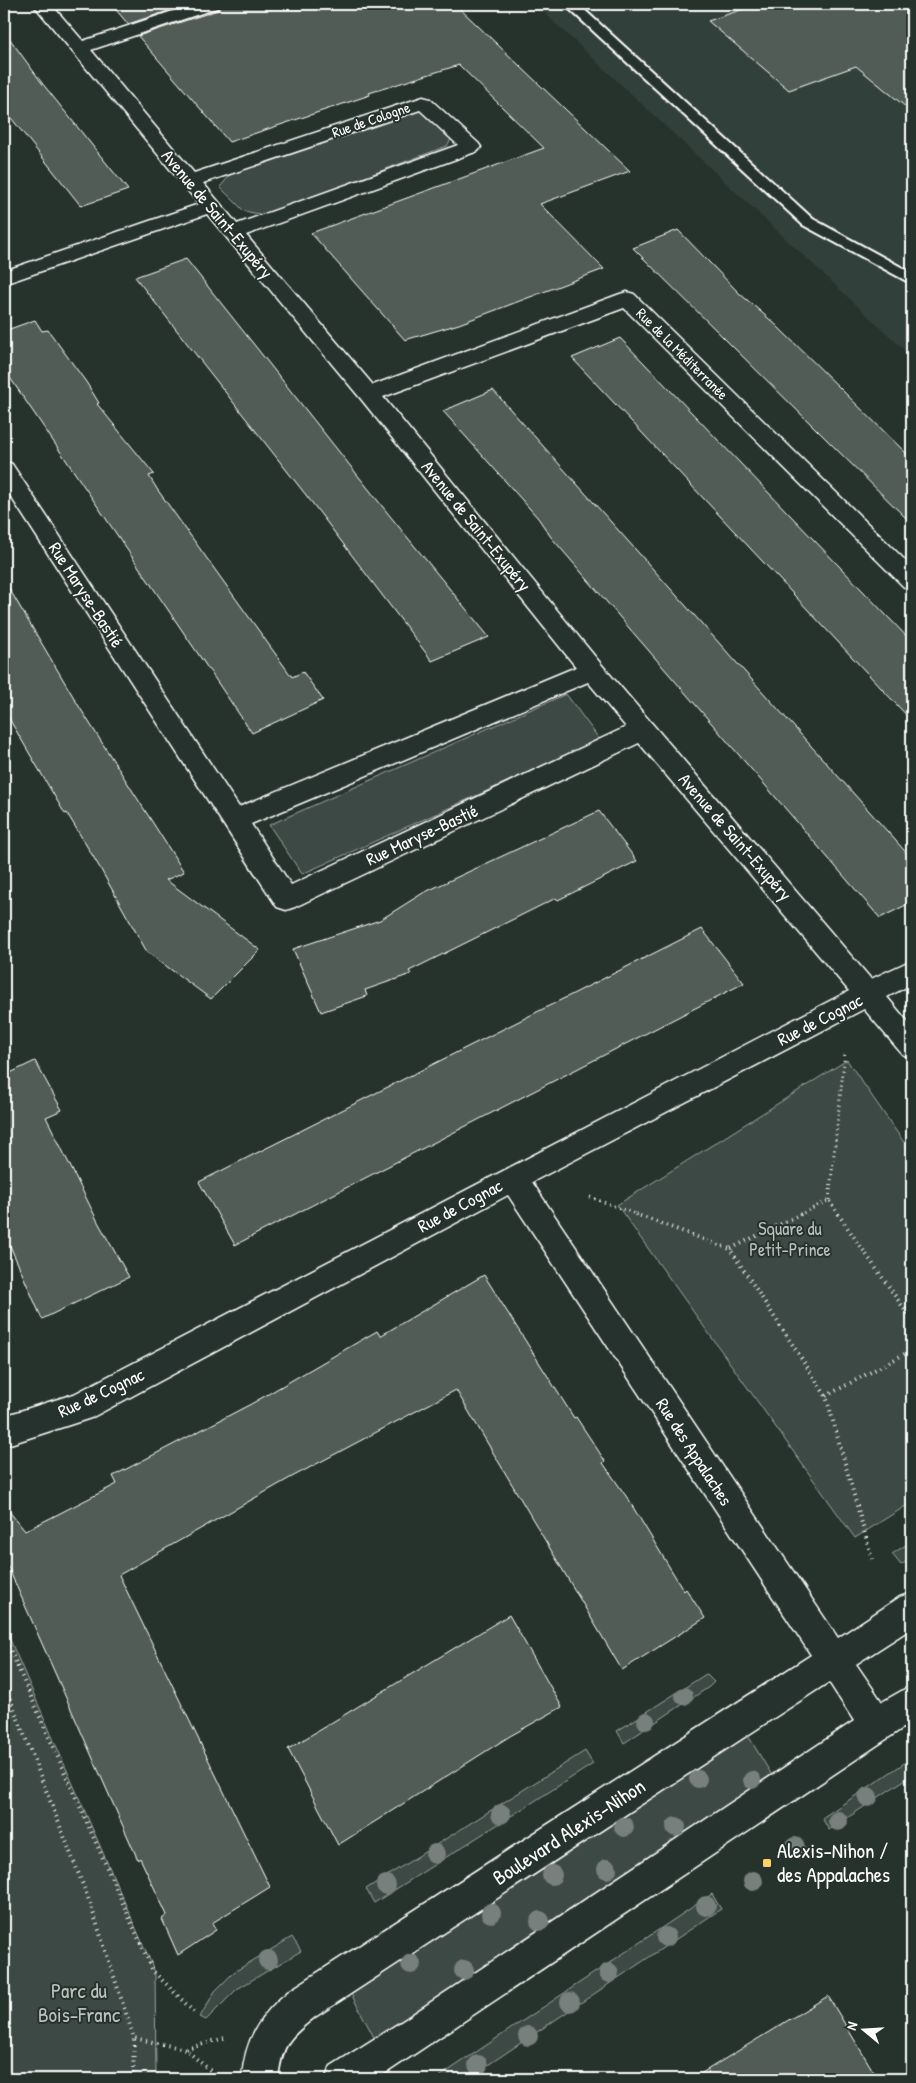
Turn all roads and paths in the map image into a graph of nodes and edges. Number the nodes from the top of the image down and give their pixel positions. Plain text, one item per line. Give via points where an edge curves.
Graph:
1 (42, 4) edge
2 (210, 4) edge
3 (571, 4) edge
4 (78, 48) junction
5 (188, 181) junction
6 (211, 206) junction
7 (234, 232) junction
8 (4, 278) edge
9 (912, 279) edge
10 (369, 394) junction
11 (4, 469) edge
12 (912, 581) edge
13 (592, 670) junction
14 (643, 730) junction
15 (235, 820) junction
16 (912, 971) edge
17 (870, 994) junction
18 (912, 1046) edge
19 (845, 1052) dead end
20 (512, 1178) junction
21 (590, 1197) dead end
22 (829, 1200) junction
23 (730, 1249) junction
24 (912, 1320) edge
25 (912, 1350) edge
26 (826, 1396) junction
27 (4, 1431) edge
28 (872, 1559) dead end
29 (912, 1609) edge
30 (4, 1636) edge
31 (834, 1661) junction
32 (4, 1683) edge
33 (912, 1702) edge
34 (877, 1725) junction
35 (195, 2014) dead end
36 (134, 2038) junction
37 (133, 2079) edge
38 (220, 2079) edge
39 (260, 2079) edge
40 (344, 2079) edge

1 - 4 street, Avenue de Saint-Exupéry
2 - 4 street
3 - 9 lane via 808,222
4 - 5 street, Avenue de Saint-Exupéry
5 - 6 street, Avenue de Saint-Exupéry
5 - 7 street, Rue de Cologne via 423,103 471,147
6 - 7 street, Avenue de Saint-Exupéry
6 - 8 street
7 - 10 street, Avenue de Saint-Exupéry
10 - 12 street, Rue de la Méditerranée via 627,299
10 - 13 street, Avenue de Saint-Exupéry
11 - 15 street, Rue Maryse-Bastié
13 - 14 street, Avenue de Saint-Exupéry
13 - 15 street
14 - 15 street, Rue Maryse-Bastié via 286,899
14 - 17 street, Avenue de Saint-Exupéry
16 - 17 street, Rue de Cognac
17 - 18 street, Avenue de Saint-Exupéry
17 - 20 street, Rue de Cognac
19 - 22 path
20 - 27 street, Rue de Cognac via 80,1407
20 - 31 street, Rue des Appalaches
21 - 23 path
22 - 23 path
22 - 24 path
23 - 26 path
25 - 26 path
26 - 28 path
29 - 31 street, Boulevard Alexis-Nihon
30 - 35 path via 153,1971
31 - 34 street, Rue des Appalaches
31 - 39 street, Boulevard Alexis-Nihon via 302,2004 278,2022 267,2041 261,2058
32 - 36 path via 87,1891
33 - 34 street
34 - 40 street
36 - 37 path
36 - 38 path via 185,2049

